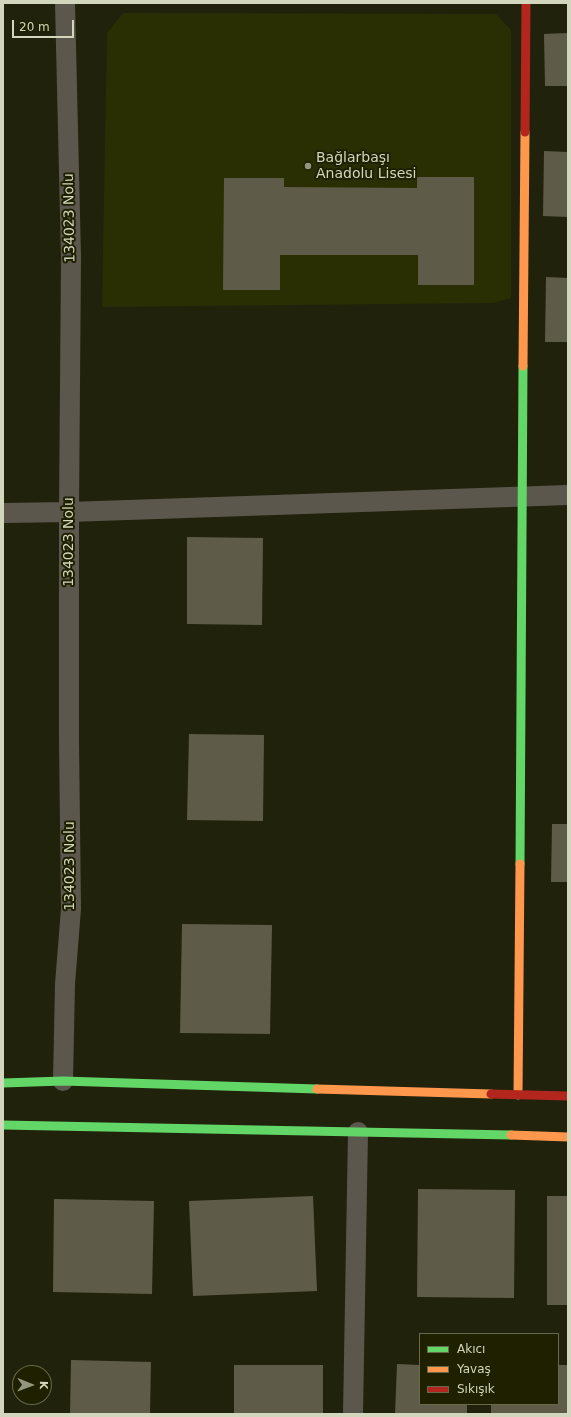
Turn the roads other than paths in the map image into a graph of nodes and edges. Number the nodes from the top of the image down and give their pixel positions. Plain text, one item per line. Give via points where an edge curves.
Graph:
1 (65, 3) edge
2 (526, 3) edge
3 (522, 496) junction
4 (568, 496) edge
5 (69, 512) junction
6 (3, 513) edge
7 (63, 1081) junction
8 (3, 1083) edge
9 (518, 1095) junction
10 (568, 1096) edge
11 (3, 1125) edge
12 (358, 1132) junction
13 (568, 1137) edge
14 (353, 1414) edge

1 - 5 street, 134023 Nolu via 71,257
2 - 3 main road
3 - 4 street
3 - 5 street
3 - 9 main road
5 - 6 street
5 - 7 street, 134023 Nolu via 71,909 65,984
7 - 8 main road
7 - 9 main road
9 - 10 main road
11 - 12 main road
12 - 13 main road
12 - 14 street

